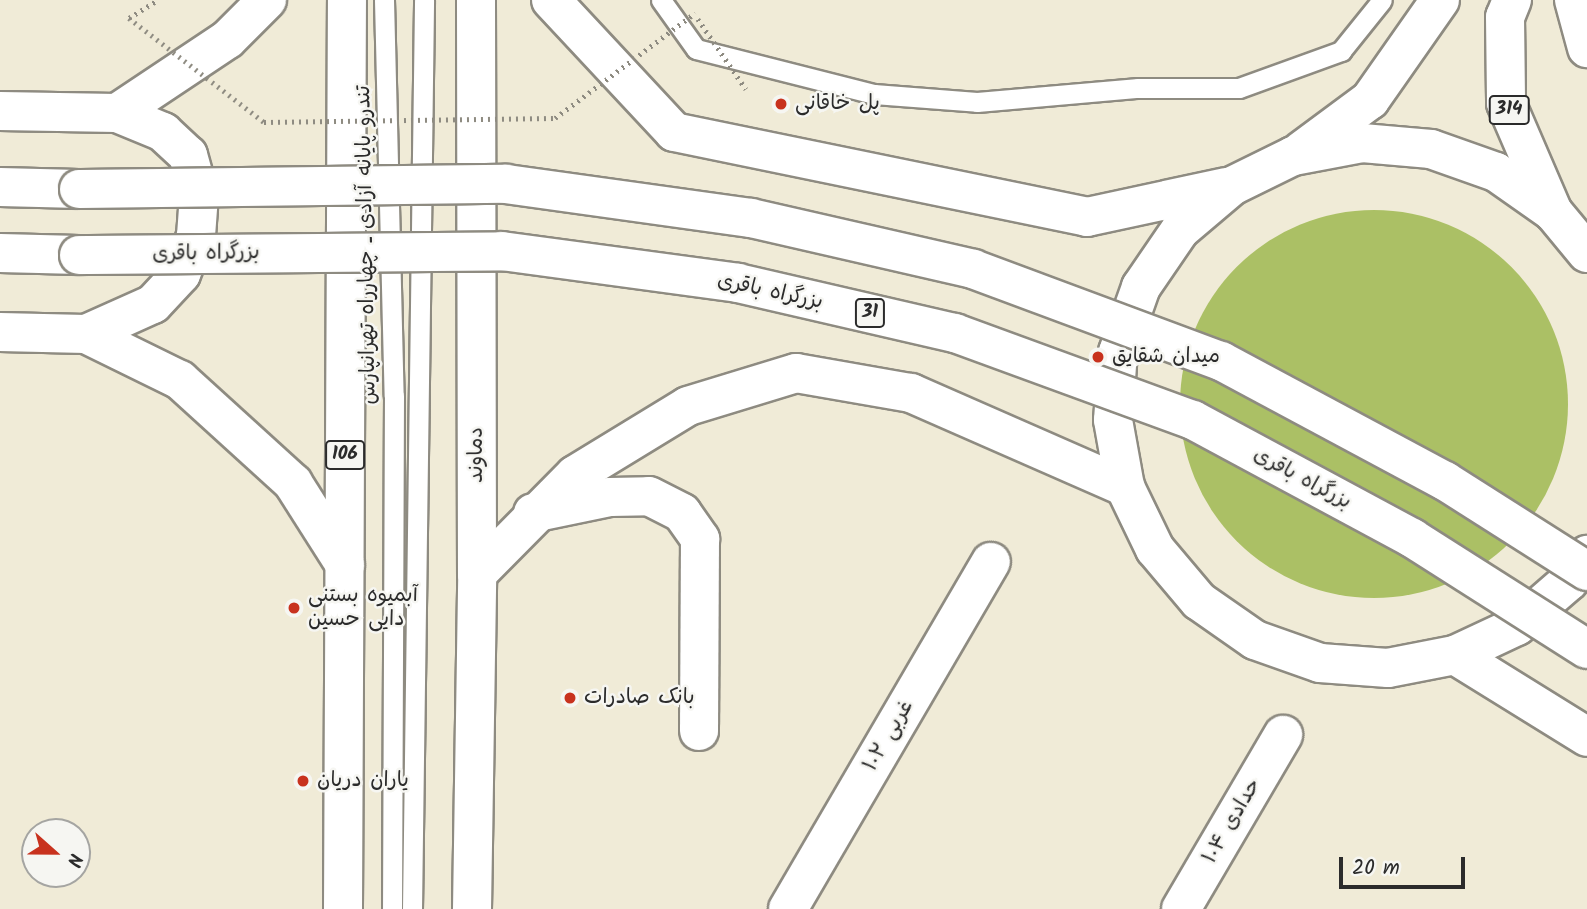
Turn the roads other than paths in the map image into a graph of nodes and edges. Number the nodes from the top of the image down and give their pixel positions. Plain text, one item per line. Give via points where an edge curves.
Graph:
1 (267, 0) edge
2 (347, 0) edge
3 (384, 0) edge
4 (424, 0) edge
5 (476, 0) edge
6 (551, 0) edge
7 (662, 0) edge
8 (1382, 0) edge
9 (1440, 0) edge
10 (1512, 0) edge
11 (1574, 0) edge
12 (1587, 48) edge
13 (0, 111) edge
14 (117, 113) junction
15 (1293, 156) junction
16 (1232, 186) junction
17 (0, 187) edge
18 (1553, 212) junction
19 (0, 253) edge
20 (1587, 253) edge
21 (0, 332) edge
22 (86, 334) junction
23 (1125, 488) junction
24 (533, 513) junction
25 (1587, 555) edge
26 (990, 562) dead end
27 (345, 565) junction
28 (1587, 571) edge
29 (477, 574) junction
30 (1587, 649) edge
31 (1455, 655) junction
32 (699, 731) dead end
33 (1283, 735) dead end
34 (1587, 737) edge
35 (343, 909) edge
36 (392, 909) edge
37 (412, 909) edge
38 (472, 909) edge
39 (788, 909) edge
40 (1181, 909) edge

1 - 14 main road via 228,39
2 - 27 main road, 106
3 - 36 lane, تندرو پایانه آزادی ـ چهارراه تهرانپارس via 394,396
4 - 37 lane
5 - 29 main road, دماوند
6 - 16 main road via 674,132 1087,217
7 - 8 lane via 696,50 874,94 976,102 1138,88 1239,88 1341,51
9 - 15 main road via 1370,100
10 - 18 main road, 314 via 1506,17 1506,103
11 - 12 main road
13 - 14 main road
14 - 22 main road via 163,132 188,155 199,194 196,236 181,274 153,304
15 - 16 main road
15 - 18 main road via 1362,143 1431,149 1496,172
16 - 23 main road via 1180,230 1141,287 1118,352 1113,420
17 - 28 main road, bridge via 506,184 751,218 973,269 1221,361 1445,481
18 - 20 main road
19 - 30 main road, بزرگراه باقری / 31, bridge via 502,251 738,283 955,333 1193,420 1412,538
21 - 22 main road
22 - 27 main road via 180,380 293,483
23 - 24 main road via 911,393 796,373 688,406 575,475
23 - 31 main road via 1164,560 1199,601 1255,640 1320,663 1388,668
24 - 29 main road
24 - 32 main road via 610,497 649,496 682,513 700,539
25 - 31 main road via 1569,581 1517,626
26 - 39 main road, ۱۰۲ غربی
27 - 35 main road, 106
29 - 38 main road, دماوند
31 - 34 main road
33 - 40 main road, حدادی ۱۰۴

